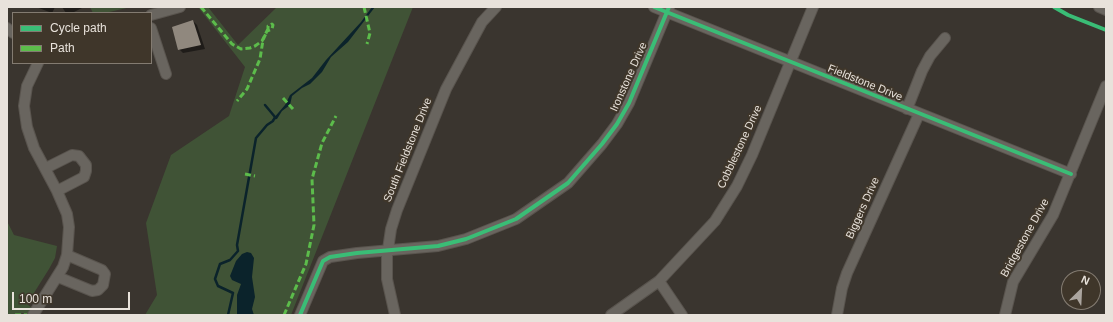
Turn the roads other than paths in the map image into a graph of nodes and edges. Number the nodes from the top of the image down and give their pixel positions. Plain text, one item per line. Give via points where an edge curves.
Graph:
1 (180, 7) edge
2 (496, 7) edge
3 (654, 7) edge
4 (813, 7) edge
5 (1099, 7) edge
6 (668, 9) edge
7 (1106, 10) edge
8 (152, 15) edge
9 (152, 31) edge
10 (945, 38) dead end
11 (790, 62) junction
12 (38, 64) edge
13 (166, 74) dead end
14 (1106, 86) edge
15 (907, 109) junction
16 (918, 114) junction
17 (46, 168) junction
18 (1071, 174) junction
19 (57, 191) junction
20 (389, 250) junction
21 (67, 255) junction
22 (58, 277) junction
23 (659, 281) junction
24 (33, 315) edge
25 (300, 315) edge
26 (395, 315) edge
27 (611, 315) edge
28 (682, 315) edge
29 (837, 315) edge
30 (1005, 315) edge

1 - 8 street
2 - 20 street, South Fieldstone Drive via 482,22 446,89 397,210 391,228
3 - 6 street, Fieldstone Drive
4 - 11 street, Cobblestone Drive
5 - 7 street
6 - 11 street, Fieldstone Drive
6 - 20 street, Ironstone Drive via 629,103 617,124 568,183 516,219 466,239 438,246
9 - 13 street
10 - 15 street via 930,56
11 - 15 street, Fieldstone Drive
11 - 23 street, Cobblestone Drive via 737,186 715,221
12 - 17 street via 27,86 24,106 34,148
14 - 18 street, Bridgestone Drive
15 - 16 street, Fieldstone Drive
16 - 18 street, Fieldstone Drive
16 - 29 street, Biggers Drive via 847,273
17 - 19 street
17 - 19 street via 72,155 78,156 86,165 84,177
18 - 30 street, Bridgestone Drive via 1053,215 1013,282
19 - 21 street via 69,227
20 - 25 street, Ironstone Drive via 330,257 323,261
20 - 26 street, South Fieldstone Drive via 387,279
21 - 22 street
21 - 22 street via 102,270 106,279 103,286 92,291
22 - 24 street
23 - 27 street, Cobblestone Drive
23 - 28 street

